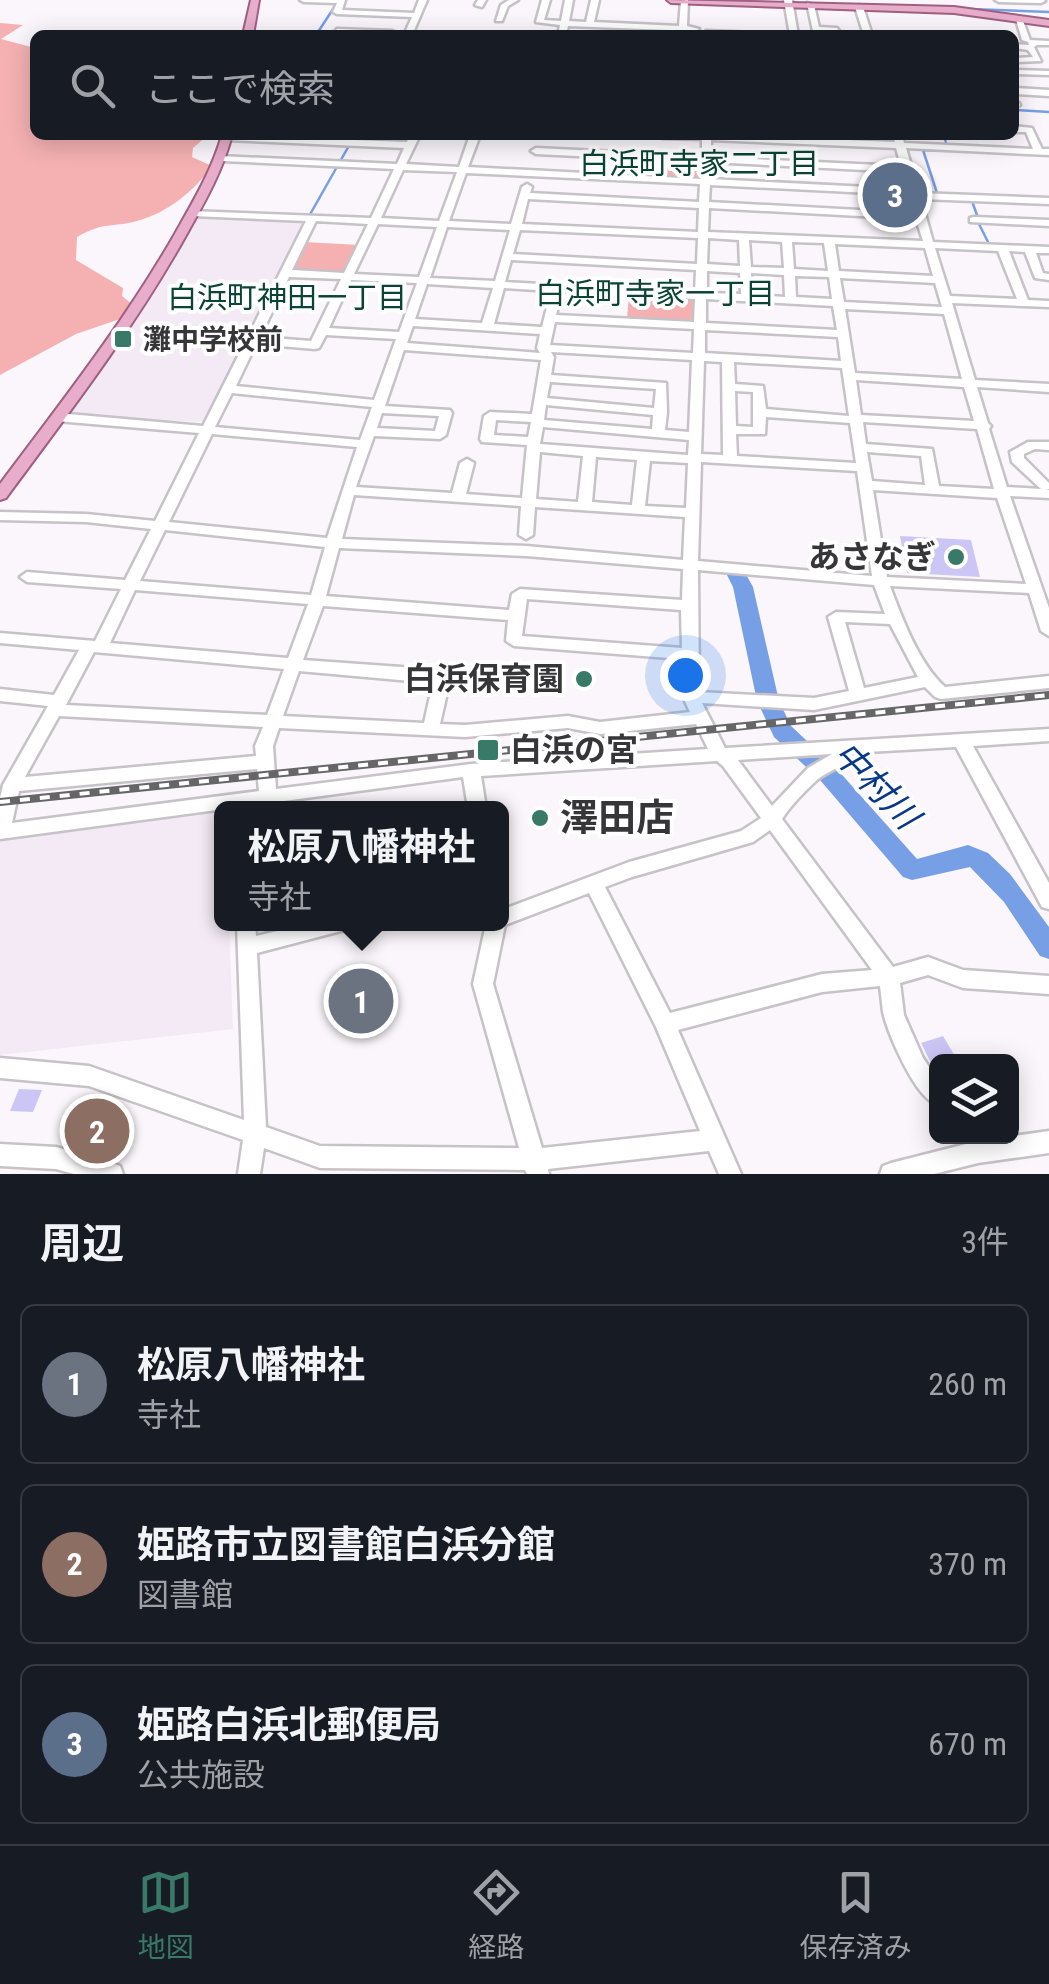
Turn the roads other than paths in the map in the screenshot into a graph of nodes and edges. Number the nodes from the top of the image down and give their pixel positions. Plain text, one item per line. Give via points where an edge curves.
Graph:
1 (255, 0) edge
2 (304, 0) edge
3 (424, 0) edge
4 (514, 0) edge
5 (546, 0) edge
6 (569, 0) edge
7 (595, 0) edge
8 (672, 0) edge
9 (684, 0) edge
10 (697, 0) edge
11 (999, 0) edge
12 (732, 1) edge
13 (765, 2) edge
14 (789, 2) edge
15 (1042, 4) edge
16 (810, 5) junction
17 (860, 7) junction
18 (968, 7) edge
19 (369, 13) junction
20 (417, 15) junction
21 (1018, 18) junction
22 (499, 19) dead end
23 (590, 22) dead end
24 (358, 23) junction
25 (564, 23) junction
26 (1049, 24) edge
27 (684, 28) junction
28 (696, 29) dead end
29 (249, 30) edge
30 (340, 30) edge
31 (389, 30) edge
32 (408, 30) edge
33 (563, 30) edge
34 (604, 30) edge
35 (619, 30) edge
36 (793, 30) edge
37 (837, 30) dead end
38 (867, 30) edge
39 (1049, 43) edge
40 (1019, 47) edge
41 (1019, 60) edge
42 (1019, 74) edge
43 (1019, 82) edge
44 (1047, 82) edge
45 (1019, 92) edge
46 (1031, 93) junction
47 (1036, 104) dead end
48 (1019, 129) edge
49 (225, 140) edge
50 (412, 140) edge
51 (473, 140) edge
52 (539, 140) edge
53 (707, 140) edge
54 (778, 140) edge
55 (899, 140) edge
56 (848, 144) junction
57 (536, 151) junction
58 (1044, 152) edge
59 (222, 158) junction
60 (706, 159) junction
61 (852, 161) junction
62 (906, 164) junction
63 (400, 167) junction
64 (463, 170) junction
65 (530, 173) junction
66 (705, 182) junction
67 (915, 194) junction
68 (525, 196) junction
69 (965, 197) junction
70 (1049, 200) edge
71 (700, 205) junction
72 (192, 213) junction
73 (921, 216) junction
74 (309, 219) junction
75 (974, 220) junction
76 (374, 223) junction
77 (443, 224) junction
78 (1049, 224) edge
79 (515, 229) junction
80 (663, 235) junction
81 (744, 236) junction
82 (704, 237) junction
83 (787, 238) junction
84 (830, 242) junction
85 (930, 244) junction
86 (983, 248) junction
87 (1002, 248) junction
88 (1030, 250) junction
89 (1049, 250) edge
90 (508, 257) junction
91 (660, 265) junction
92 (702, 267) junction
93 (746, 270) junction
94 (790, 272) junction
95 (284, 273) junction
96 (834, 275) junction
97 (350, 276) junction
98 (1049, 276) edge
99 (940, 280) junction
100 (422, 281) junction
101 (500, 285) junction
102 (557, 288) junction
103 (626, 292) junction
104 (701, 295) junction
105 (747, 298) junction
106 (792, 300) junction
107 (1024, 302) junction
108 (839, 304) junction
109 (1049, 304) edge
110 (948, 305) junction
111 (623, 322) junction
112 (549, 324) junction
113 (699, 326) junction
114 (487, 327) junction
115 (746, 329) junction
116 (325, 331) junction
117 (792, 332) junction
118 (843, 334) junction
119 (403, 335) junction
120 (252, 340) junction
121 (545, 352) junction
122 (698, 356) junction
123 (728, 358) junction
124 (746, 360) junction
125 (794, 362) junction
126 (848, 371) junction
127 (544, 378) junction
128 (970, 382) junction
129 (729, 387) junction
130 (1049, 388) edge
131 (228, 389) junction
132 (539, 400) junction
133 (378, 406) junction
134 (661, 412) junction
135 (762, 414) junction
136 (58, 417) junction
137 (856, 419) junction
138 (536, 421) junction
139 (984, 426) junction
140 (205, 427) junction
141 (730, 430) junction
142 (658, 433) junction
143 (697, 437) junction
144 (367, 438) junction
145 (534, 444) junction
146 (1049, 446) edge
147 (860, 448) junction
148 (590, 452) junction
149 (644, 456) junction
150 (696, 459) junction
151 (730, 460) junction
152 (993, 460) junction
153 (1017, 460) junction
154 (466, 463) dead end
155 (863, 467) junction
156 (1049, 467) edge
157 (1030, 472) junction
158 (866, 485) junction
159 (934, 489) junction
160 (1044, 490) edge
161 (348, 491) junction
162 (1005, 492) junction
163 (0, 495) edge
164 (458, 498) junction
165 (530, 502) junction
166 (585, 506) junction
167 (638, 509) junction
168 (693, 512) junction
169 (0, 516) edge
170 (162, 525) junction
171 (526, 535) dead end
172 (330, 543) junction
173 (690, 565) junction
174 (28, 577) dead end
175 (880, 581) junction
176 (131, 585) junction
177 (1036, 589) junction
178 (317, 600) junction
179 (689, 606) junction
180 (516, 616) junction
181 (895, 619) junction
182 (1049, 631) edge
183 (0, 638) edge
184 (94, 646) junction
185 (690, 654) junction
186 (294, 663) junction
187 (443, 676) junction
188 (928, 681) junction
189 (1049, 682) edge
190 (499, 683) dead end
191 (858, 694) junction
192 (0, 696) edge
193 (691, 697) junction
194 (58, 706) junction
195 (702, 718) junction
196 (272, 720) junction
197 (432, 727) junction
198 (1049, 735) edge
199 (961, 740) junction
200 (844, 747) junction
201 (719, 754) junction
202 (265, 762) junction
203 (471, 770) junction
204 (12, 785) junction
205 (268, 794) junction
206 (248, 801) edge
207 (476, 801) edge
208 (214, 806) edge
209 (774, 818) junction
210 (1, 832) edge
211 (594, 884) junction
212 (1049, 901) edge
213 (509, 915) edge
214 (247, 931) edge
215 (310, 931) edge
216 (494, 931) edge
217 (248, 947) junction
218 (888, 977) junction
219 (1049, 985) edge
220 (664, 1024) junction
221 (0, 1068) edge
222 (929, 1084) edge
223 (255, 1131) junction
224 (715, 1140) junction
225 (1049, 1142) edge
226 (1019, 1143) edge
227 (972, 1144) edge
228 (0, 1155) edge
229 (538, 1166) edge
230 (112, 1174) edge
231 (249, 1174) edge
232 (730, 1174) edge
233 (891, 1174) edge

1 - 29 main road
2 - 19 street via 342,1 337,12
3 - 20 street
4 - 22 street
5 - 25 street via 540,22
6 - 25 street
7 - 23 street
8 - 9 main road
9 - 10 main road
9 - 27 street
10 - 12 main road
11 - 15 street
12 - 13 main road
13 - 14 main road
14 - 16 main road
14 - 36 street
16 - 17 main road
16 - 37 street via 816,28
17 - 18 main road
17 - 38 street
18 - 21 main road
19 - 20 street
19 - 24 street
20 - 32 street
21 - 26 main road
21 - 39 street via 1029,42
24 - 30 street
24 - 31 street
25 - 33 street
25 - 34 street
27 - 28 street
27 - 35 street
34 - 35 street
40 - 41 street via 1031,48 1038,59
42 - 44 street
43 - 44 street
44 - 46 street
45 - 46 street
46 - 47 street
48 - 58 street via 1029,130
49 - 59 main road
50 - 63 street
51 - 64 street
52 - 57 street
53 - 60 street
54 - 56 street
55 - 56 street
55 - 58 street
55 - 62 street
56 - 61 street
57 - 60 street
57 - 65 street
59 - 63 street
59 - 72 main road
60 - 61 street
60 - 66 street
61 - 62 street
62 - 67 street
63 - 64 street
63 - 76 street
64 - 65 street
64 - 77 street
65 - 66 street
65 - 68 street
66 - 67 street
66 - 71 street
67 - 69 street
67 - 73 street
68 - 71 street
68 - 79 street
69 - 70 street
69 - 75 street
71 - 73 street
71 - 82 street
72 - 74 street
72 - 136 main road via 135,314
73 - 85 street
74 - 76 street
74 - 95 street
75 - 78 street
75 - 86 street
76 - 77 street
76 - 97 street
77 - 79 street
77 - 100 street
79 - 80 street
79 - 90 street
80 - 82 street
80 - 91 street
81 - 82 street
81 - 83 street
81 - 93 street
82 - 92 street
83 - 84 street
83 - 94 street
84 - 85 street
84 - 96 street
85 - 86 street
85 - 99 street
86 - 87 street
87 - 88 street
87 - 107 street
88 - 89 street
88 - 98 street via 1038,276
90 - 91 street
90 - 101 street
91 - 92 street
92 - 93 street
92 - 104 street
93 - 94 street
93 - 105 street
94 - 96 street
94 - 106 street
95 - 97 street
95 - 120 street
96 - 99 street
96 - 108 street
97 - 100 street
97 - 116 street
99 - 110 street
100 - 101 street
100 - 119 street
101 - 102 street
101 - 114 street
102 - 103 street
102 - 112 street
103 - 104 street
103 - 111 street
104 - 105 street
104 - 113 street
105 - 106 street
106 - 108 street
107 - 109 street
107 - 110 street
108 - 110 street
108 - 118 street
110 - 128 street
111 - 112 street
111 - 113 street
112 - 114 street
112 - 121 street
113 - 115 street
113 - 122 street
114 - 119 street
115 - 117 street
115 - 124 street
116 - 119 street
116 - 120 street via 315,345
117 - 118 street
117 - 125 street
118 - 126 street
119 - 121 street
119 - 133 street
120 - 131 street
121 - 122 street
121 - 127 street
122 - 123 street
122 - 143 street
123 - 124 street
123 - 129 street
124 - 125 street
125 - 126 street
126 - 128 street
126 - 137 street
127 - 132 street
127 - 134 street via 657,384
128 - 130 street
128 - 139 street
129 - 135 street via 759,389
129 - 141 street
131 - 133 street
131 - 140 street
132 - 134 street
132 - 138 street
133 - 144 street
133 - 144 street via 446,413 440,435
134 - 142 street
135 - 137 street
135 - 141 street via 760,431
136 - 140 street
136 - 163 main road
137 - 139 street
137 - 147 street
138 - 142 street
138 - 145 street
138 - 145 street via 490,416 487,439
139 - 152 street
140 - 144 street
140 - 170 street
141 - 151 street
142 - 143 street
143 - 150 street
144 - 161 street
145 - 148 street
145 - 165 street
146 - 153 street via 1024,447
147 - 155 street
147 - 159 street via 926,452
148 - 149 street
148 - 166 street
149 - 150 street
149 - 167 street
150 - 151 street
150 - 168 street
151 - 155 street
152 - 153 street
152 - 162 street
153 - 157 street
154 - 164 street
155 - 158 street
156 - 157 street
157 - 160 street
158 - 159 street
158 - 175 street
159 - 162 street
160 - 162 street
161 - 164 street
161 - 172 street
162 - 177 street
164 - 165 street
165 - 166 street
165 - 171 street
166 - 167 street
167 - 168 street
168 - 173 street
169 - 170 street
170 - 172 street
170 - 176 street
172 - 173 street
172 - 178 street
173 - 175 street
173 - 179 street
174 - 176 street
175 - 177 street
175 - 181 street
176 - 178 street
176 - 184 street
177 - 182 street
178 - 180 street
178 - 186 street
179 - 180 street via 520,594
179 - 185 street
180 - 185 street via 514,641
181 - 188 street
181 - 191 street via 836,617
183 - 184 street
184 - 186 street
184 - 194 street
185 - 193 street
186 - 187 street
186 - 196 street
187 - 190 street
187 - 197 street
188 - 189 street via 941,693
188 - 191 street
191 - 193 street via 814,704
192 - 194 street
193 - 195 street
194 - 196 street
194 - 204 street
195 - 197 street via 600,728 568,722
195 - 201 street
196 - 197 street
196 - 202 street
198 - 199 street
199 - 200 street
199 - 212 street
200 - 201 street
200 - 209 street
201 - 203 street
201 - 209 street
202 - 204 street
202 - 205 street
203 - 205 street
203 - 207 street
204 - 210 street
205 - 206 street
208 - 210 street
209 - 211 street via 747,837
209 - 218 street
211 - 213 street
211 - 220 street
214 - 217 street
215 - 217 street
216 - 229 street via 483,984
217 - 223 street
218 - 219 street via 928,966 963,979
218 - 220 street via 822,983
218 - 222 street via 894,1016
220 - 224 street
221 - 223 street via 89,1076
223 - 229 street via 320,1157
223 - 231 street
224 - 229 street
224 - 232 street
225 - 226 street
227 - 233 street
228 - 230 street via 56,1158

